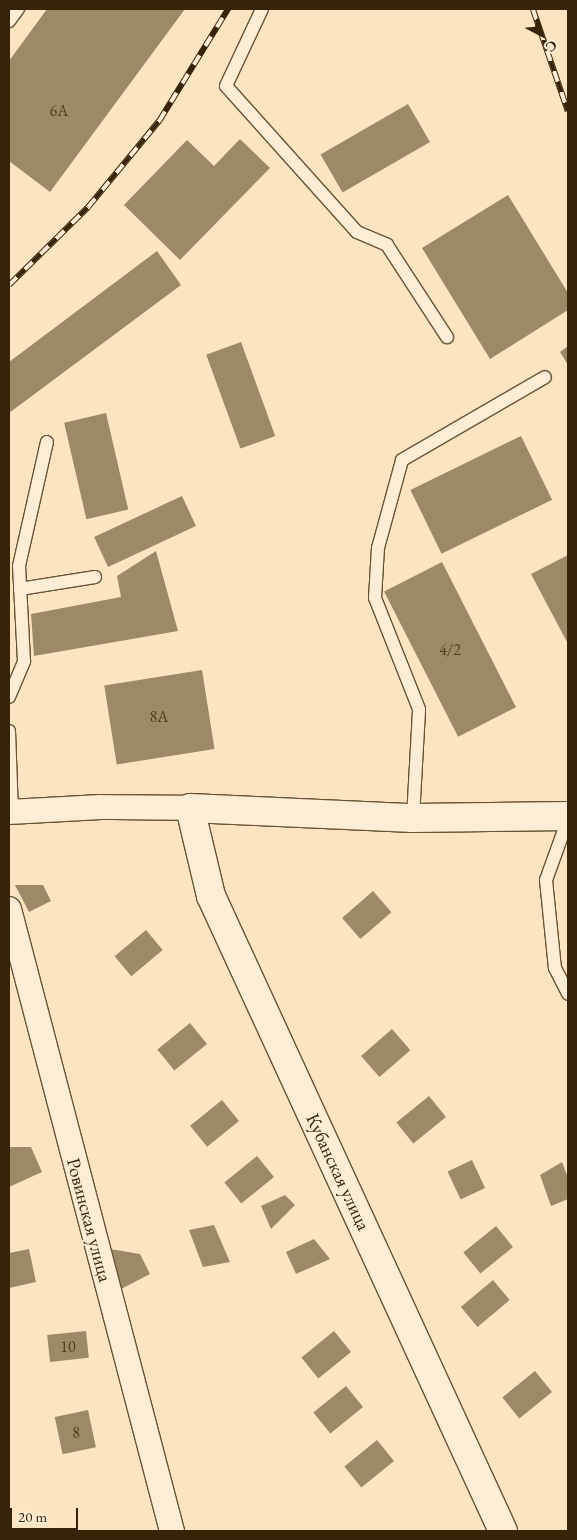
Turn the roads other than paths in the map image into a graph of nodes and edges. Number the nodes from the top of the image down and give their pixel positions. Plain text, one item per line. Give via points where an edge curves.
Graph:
1 (18, 9) edge
2 (262, 9) edge
3 (9, 21) edge
4 (447, 337) dead end
5 (545, 377) dead end
6 (47, 442) dead end
7 (94, 577) dead end
8 (20, 589) junction
9 (9, 697) edge
10 (9, 731) edge
11 (190, 808) junction
12 (11, 811) edge
13 (568, 817) edge
14 (413, 818) junction
15 (9, 909) edge
16 (568, 994) edge
17 (172, 1531) edge
18 (503, 1531) edge

1 - 3 lane
2 - 4 lane via 226,86 357,232 387,245
5 - 14 lane via 402,460 378,548 375,598 420,709
6 - 8 lane via 19,566
7 - 8 lane
8 - 9 lane via 24,661
10 - 12 lane
11 - 12 street
11 - 14 street
11 - 18 street, Кубанская улица via 211,896
13 - 14 street
13 - 16 lane via 546,880 555,968
15 - 17 street, Ровинская улица

